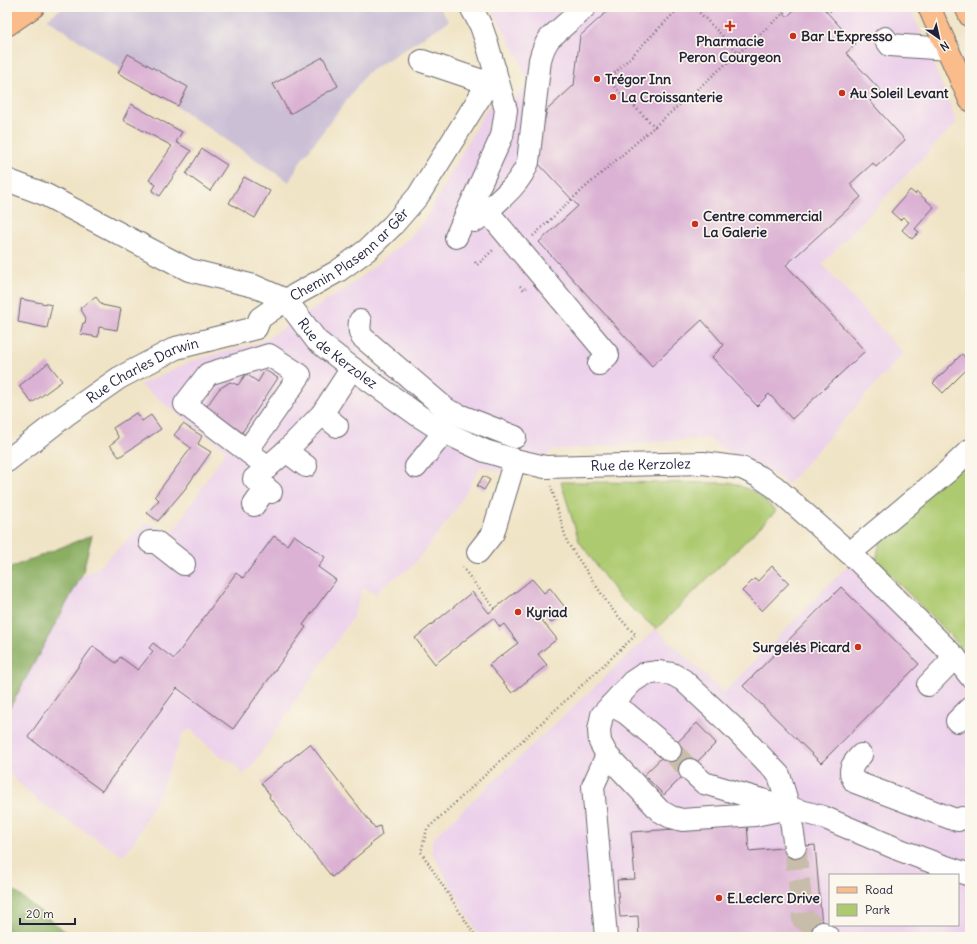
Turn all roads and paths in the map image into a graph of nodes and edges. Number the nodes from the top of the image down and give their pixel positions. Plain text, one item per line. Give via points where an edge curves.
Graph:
1 (33, 7) edge
2 (471, 7) edge
3 (585, 7) edge
4 (680, 7) edge
5 (694, 7) edge
6 (785, 7) edge
7 (824, 7) edge
8 (834, 7) edge
9 (929, 7) edge
10 (966, 7) edge
11 (970, 16) edge
12 (7, 25) edge
13 (885, 38) dead end
14 (948, 49) junction
15 (739, 53) junction
16 (422, 61) dead end
17 (491, 76) junction
18 (970, 100) edge
19 (655, 127) junction
20 (7, 180) edge
21 (572, 200) dead end
22 (485, 204) junction
23 (286, 300) junction
24 (360, 321) dead end
25 (599, 364) dead end
26 (352, 368) junction
27 (444, 432) junction
28 (515, 437) dead end
29 (970, 450) edge
30 (247, 451) junction
31 (286, 451) junction
32 (515, 460) junction
33 (7, 461) edge
34 (306, 466) dead end
35 (545, 466) junction
36 (416, 467) dead end
37 (150, 542) dead end
38 (478, 552) dead end
39 (850, 553) junction
40 (184, 564) dead end
41 (462, 566) dead end
42 (495, 609) dead end
43 (955, 657) junction
44 (970, 676) edge
45 (928, 685) dead end
46 (611, 705) junction
47 (670, 750) tunnel mouth
48 (608, 755) junction
49 (861, 755) dead end
50 (690, 770) tunnel mouth
51 (789, 808) junction
52 (962, 818) dead end
53 (795, 847) tunnel mouth
54 (970, 875) edge
55 (476, 937) edge
56 (606, 937) edge

1 - 12 main road
2 - 17 street via 481,26
3 - 22 street via 556,32 546,44 540,60 528,162 524,172 519,180
4 - 19 path via 608,80
5 - 15 path
6 - 15 path via 784,13
7 - 8 path via 829,12
9 - 14 main road
10 - 11 main road
13 - 14 street via 890,45
14 - 18 main road
15 - 19 path
16 - 17 street
17 - 22 street via 506,110
17 - 23 street, Chemin Plasenn ar Gêr via 418,196 392,226 367,250 338,271
19 - 21 path
20 - 23 street, Chemin Plasenn ar Gêr via 44,194 189,270 254,286
22 - 25 street via 511,251 574,324 608,355
23 - 26 street, Rue de Kerzolez via 317,341
23 - 33 street, Rue Charles Darwin via 260,318 256,328 176,348 119,378 66,414
24 - 28 street via 362,337 446,409
26 - 27 street, Rue de Kerzolez
26 - 31 street via 330,420
27 - 32 street, Rue de Kerzolez via 485,451
27 - 36 street
29 - 39 street
30 - 30 street via 185,404 208,374 270,355 300,375
30 - 31 street via 265,488
31 - 34 street
32 - 35 street, Rue de Kerzolez
32 - 38 street via 493,532
35 - 39 street, Rue de Kerzolez via 704,463 742,468 775,487
35 - 55 path via 567,542 611,608 636,635 427,829 422,852
37 - 40 street via 156,542
39 - 43 street, Rue de Kerzolez
41 - 42 path
43 - 44 street, Rue de Kerzolez
43 - 45 street
46 - 47 street via 626,713
46 - 48 street via 602,715 599,730 600,742
46 - 51 street via 632,682 644,674 672,674 683,680 779,775
48 - 51 street via 660,811 671,817 682,820 755,815
48 - 56 street via 593,786
49 - 52 street via 851,768 850,774 855,782 935,804 953,819
50 - 51 street via 704,783
51 - 53 street
51 - 54 street via 823,817 900,850

